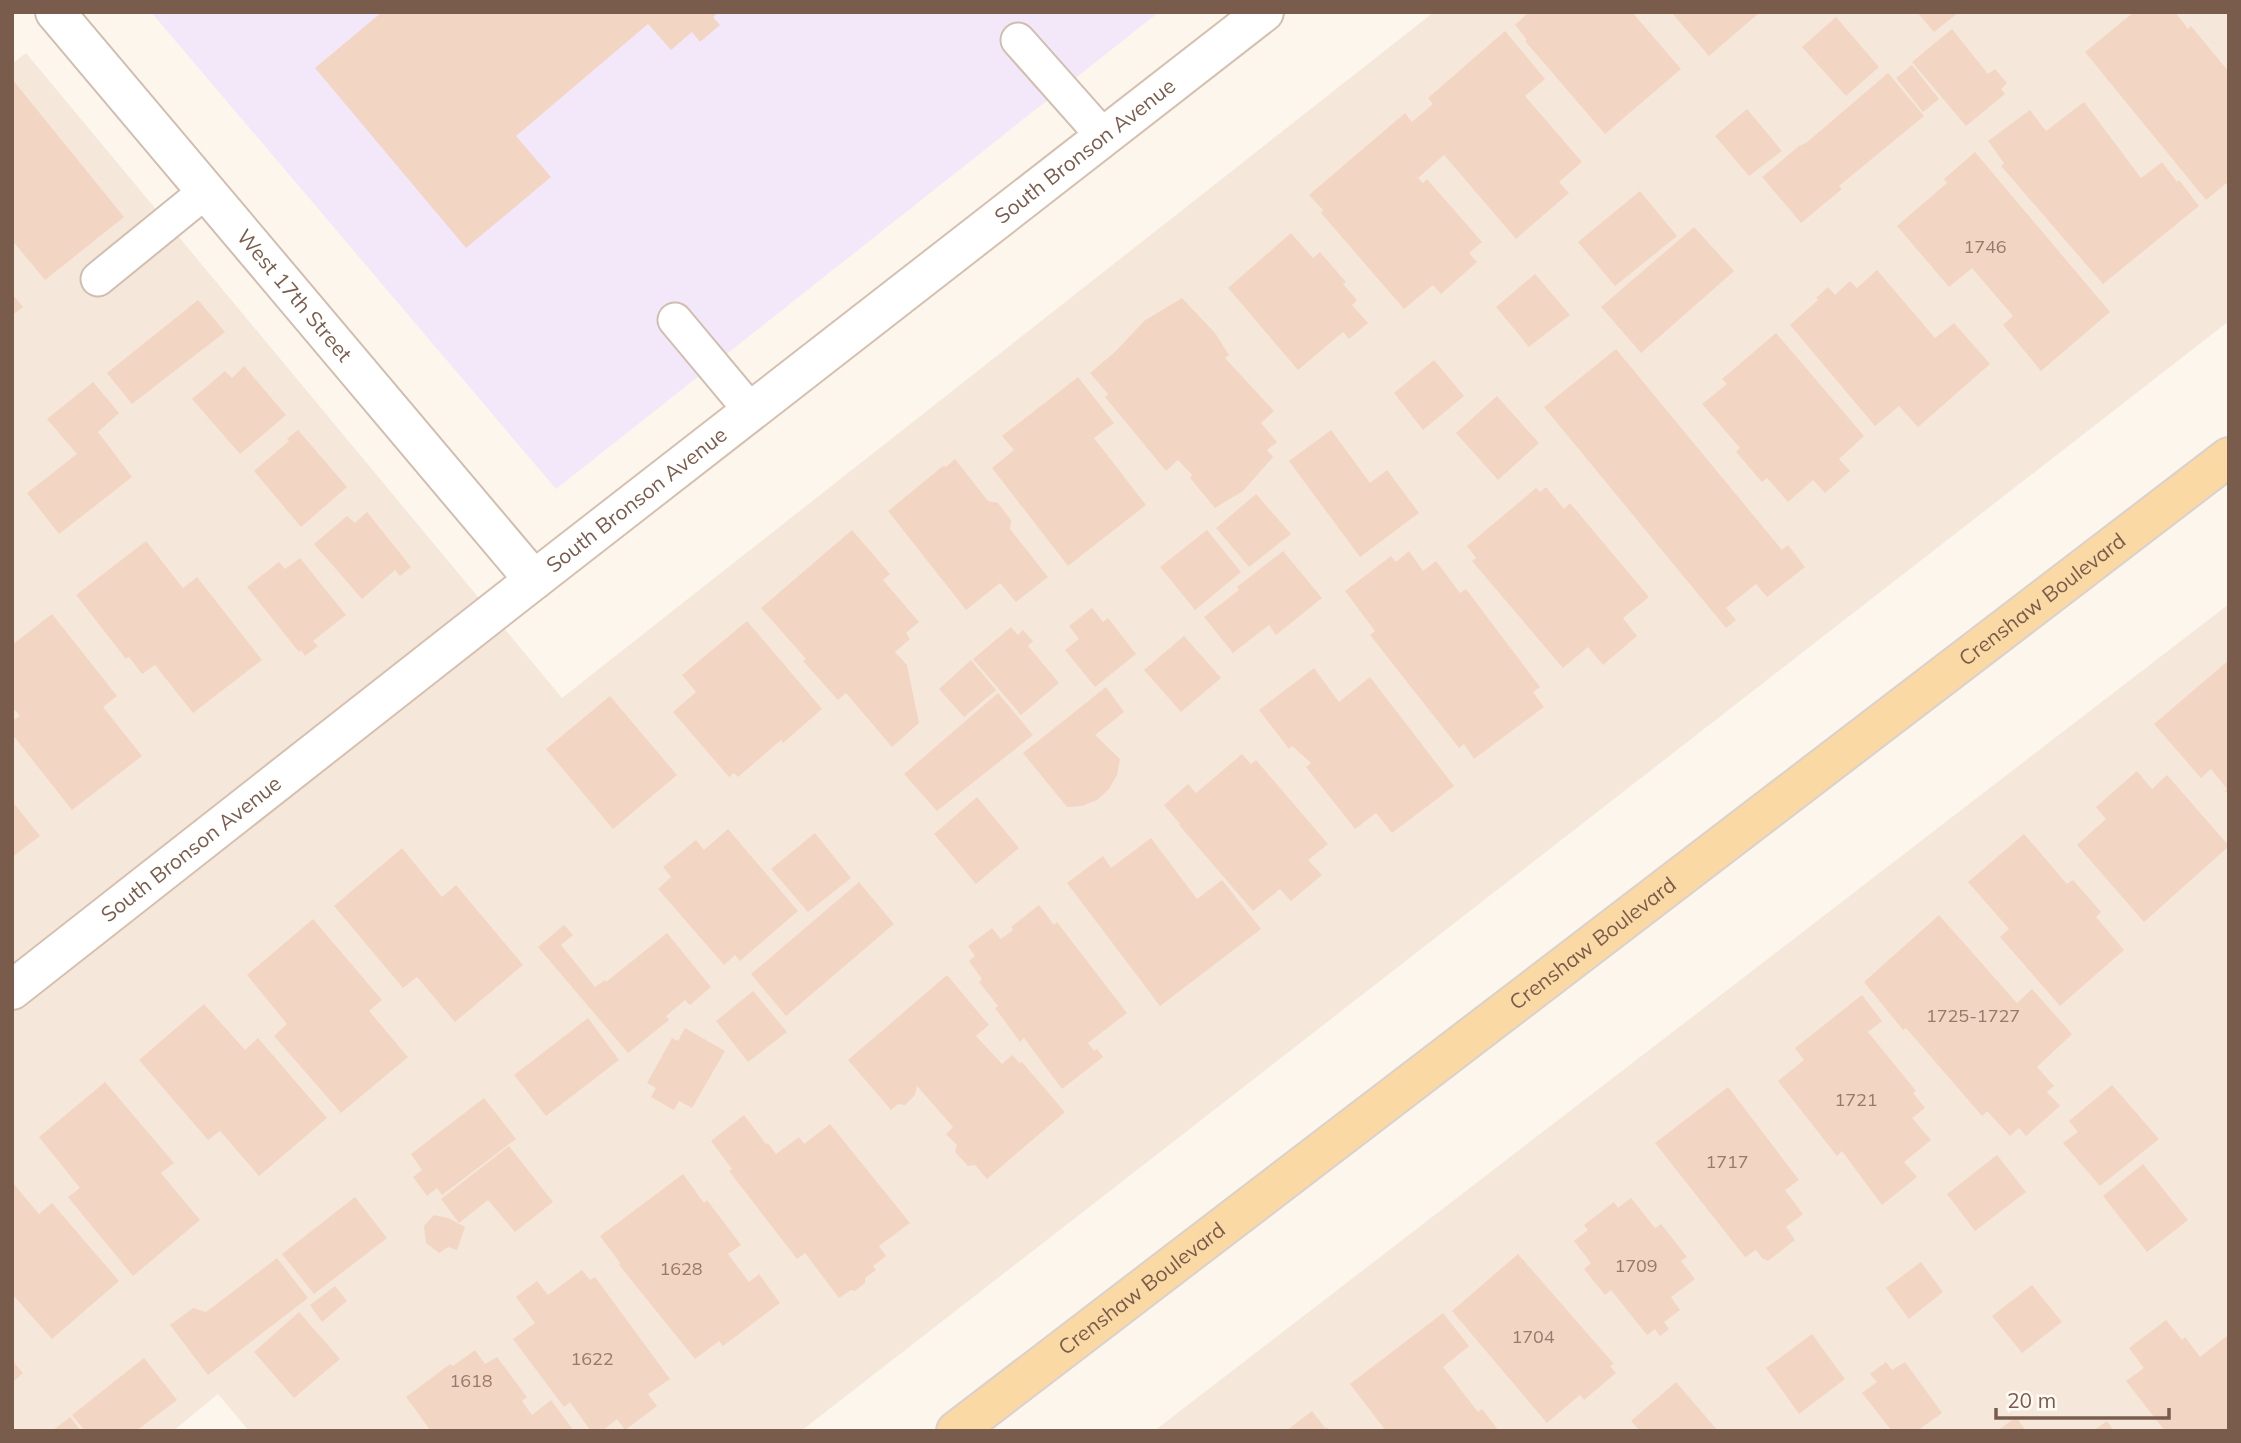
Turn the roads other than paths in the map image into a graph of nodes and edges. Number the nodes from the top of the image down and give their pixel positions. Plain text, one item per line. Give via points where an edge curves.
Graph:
1 (55, 12) edge
2 (1264, 12) edge
3 (1018, 40) dead end
4 (1104, 137) junction
5 (206, 191) junction
6 (98, 279) dead end
7 (675, 320) dead end
8 (751, 411) junction
9 (2229, 457) edge
10 (534, 580) junction
11 (12, 990) edge
12 (956, 1431) edge

1 - 5 street, West 17th Street
2 - 4 street, South Bronson Avenue
3 - 4 lane
4 - 8 street, South Bronson Avenue
5 - 6 lane
5 - 10 street, West 17th Street
7 - 8 lane
8 - 10 street, South Bronson Avenue
9 - 12 main road, Crenshaw Boulevard
10 - 11 street, South Bronson Avenue

